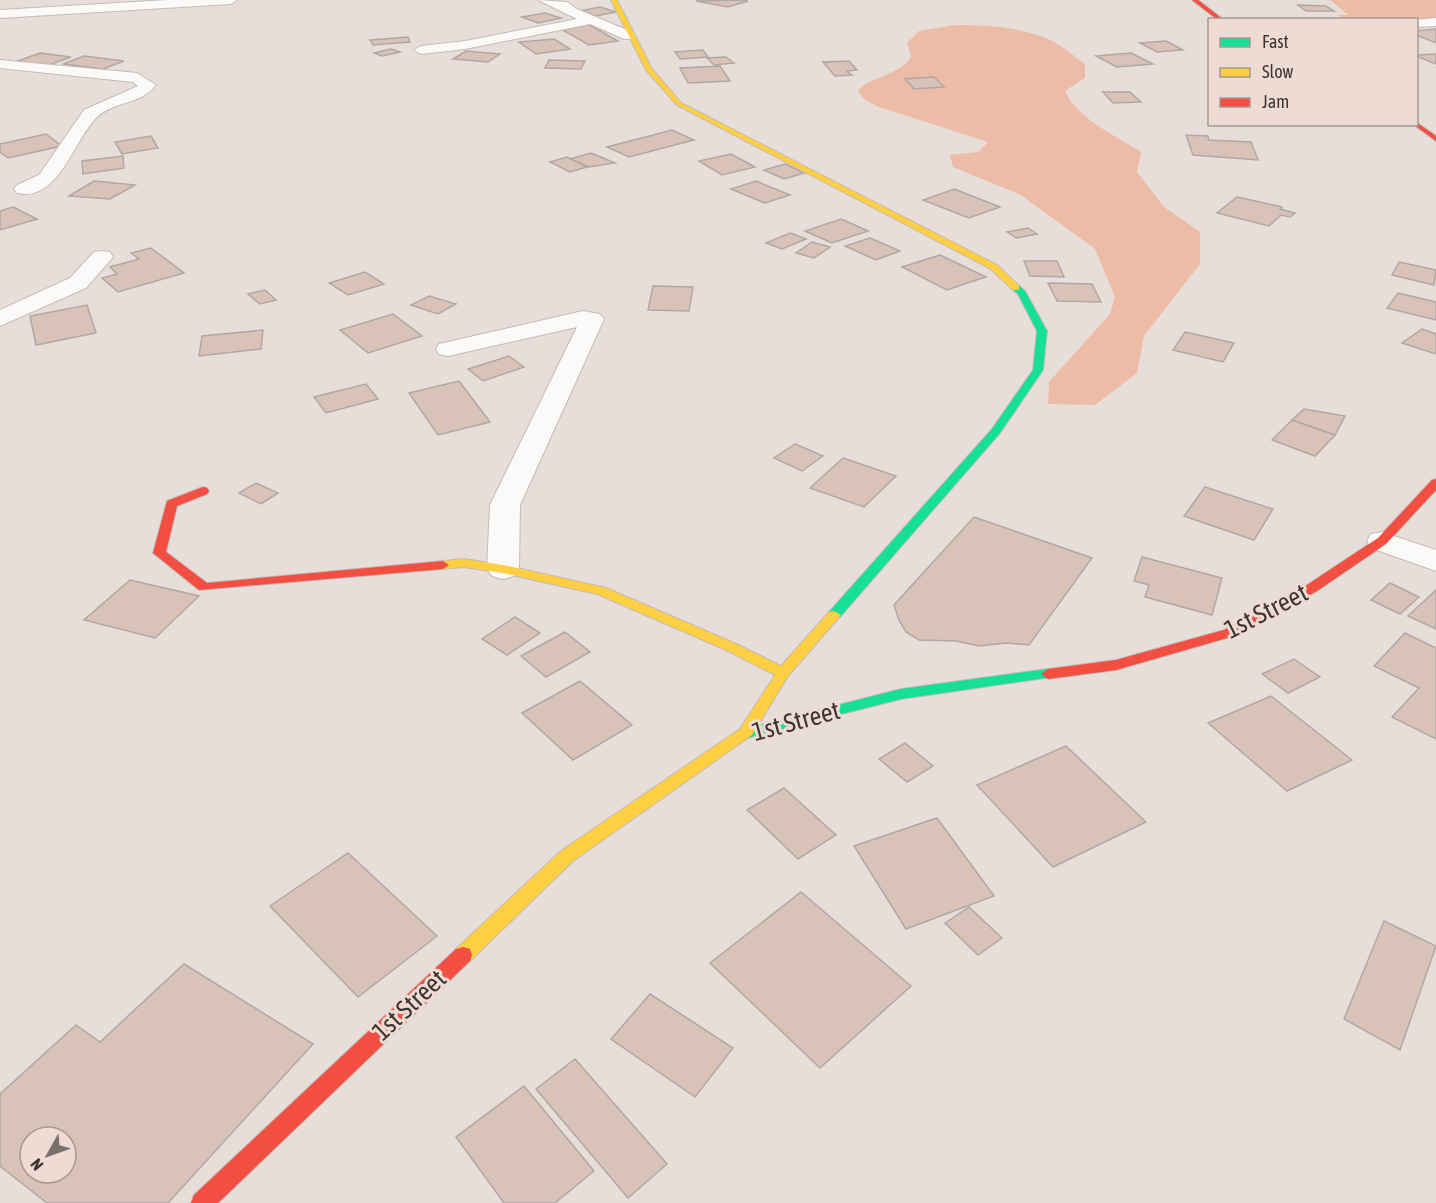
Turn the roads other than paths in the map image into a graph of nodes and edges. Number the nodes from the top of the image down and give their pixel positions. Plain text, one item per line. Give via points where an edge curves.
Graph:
1 (231, 0) edge
2 (544, 0) edge
3 (614, 0) edge
4 (1195, 0) edge
5 (0, 14) edge
6 (1219, 18) edge
7 (592, 20) junction
8 (1436, 22) edge
9 (1418, 23) edge
10 (630, 36) junction
11 (421, 50) dead end
12 (0, 64) edge
13 (1418, 126) edge
14 (1436, 139) edge
15 (24, 189) dead end
16 (102, 257) dead end
17 (0, 319) edge
18 (448, 349) dead end
19 (1436, 483) edge
20 (203, 491) dead end
21 (1382, 541) junction
22 (1436, 561) edge
23 (503, 569) junction
24 (783, 673) junction
25 (747, 731) junction
26 (202, 1203) edge

1 - 5 street
2 - 7 street
3 - 10 street
4 - 6 street
7 - 10 street
7 - 11 street
8 - 9 street
10 - 24 street via 666,94 679,104 994,267 1022,292 1042,332 1038,370 996,431
12 - 15 street via 137,78 148,85 141,92 90,114 46,179
13 - 14 street
16 - 17 street via 78,283
18 - 23 street via 592,319 505,505
19 - 21 street, 1st Street
20 - 23 street via 171,504 159,553 204,587 464,563
21 - 22 street
21 - 25 street, 1st Street via 1312,588 1228,633 1116,665 901,694
23 - 24 street via 601,591
24 - 25 street
25 - 26 street, 1st Street via 567,856

